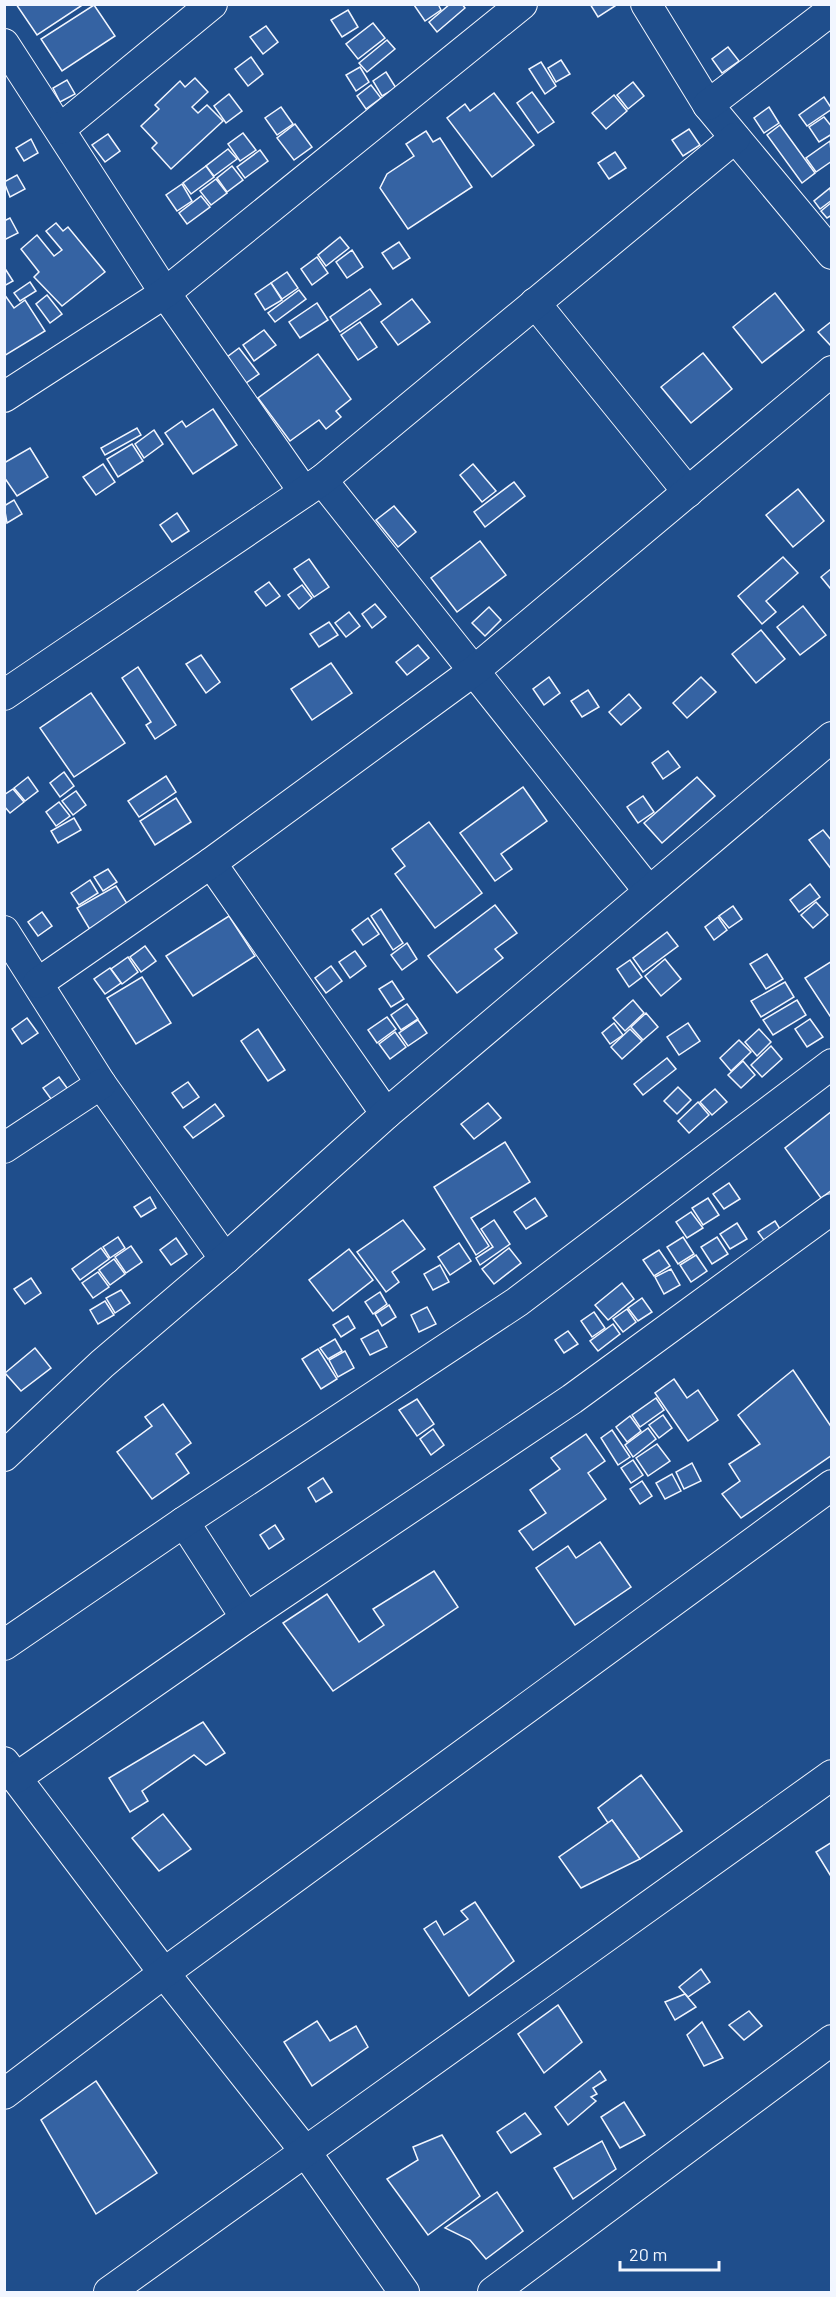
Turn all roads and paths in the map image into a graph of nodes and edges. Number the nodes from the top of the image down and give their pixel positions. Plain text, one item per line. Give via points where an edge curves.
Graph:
1 (212, 4) edge
2 (522, 4) edge
3 (646, 4) edge
4 (831, 10) edge
5 (4, 44) edge
6 (708, 105) junction
7 (60, 129) junction
8 (735, 138) junction
9 (831, 254) edge
10 (165, 293) junction
11 (535, 303) junction
12 (831, 370) edge
13 (4, 397) edge
14 (313, 486) junction
15 (688, 492) junction
16 (476, 670) junction
17 (4, 695) edge
18 (831, 737) edge
19 (211, 862) junction
20 (648, 890) junction
21 (4, 931) edge
22 (38, 983) junction
23 (831, 1064) edge
24 (100, 1084) junction
25 (386, 1114) junction
26 (4, 1148) edge
27 (831, 1209) edge
28 (225, 1258) junction
29 (4, 1456) edge
30 (831, 1485) edge
31 (184, 1522) junction
32 (246, 1618) junction
33 (4, 1645) edge
34 (10, 1770) edge
35 (831, 1775) edge
36 (164, 1973) junction
37 (831, 2040) edge
38 (4, 2094) edge
39 (305, 2151) junction
40 (109, 2292) edge
41 (404, 2292) edge
42 (493, 2292) edge

1 - 7 street
2 - 10 street
3 - 6 street
4 - 6 street
5 - 7 street
6 - 8 street
7 - 10 street
8 - 9 street
8 - 11 street
10 - 13 street
10 - 14 street
11 - 14 street
11 - 15 street
12 - 15 street
14 - 16 street
14 - 17 street
15 - 16 street
16 - 19 street
16 - 20 street
18 - 20 street
19 - 22 street
19 - 25 street
20 - 25 street
21 - 22 street
22 - 24 street
23 - 31 street via 517,1302
24 - 26 street
24 - 28 street
25 - 28 street
27 - 32 street via 572,1399
28 - 29 street via 102,1364
30 - 36 street
31 - 32 street
31 - 33 street
32 - 34 street
34 - 36 street
35 - 39 street
36 - 38 street
36 - 39 street
37 - 42 street
39 - 40 street
39 - 41 street

